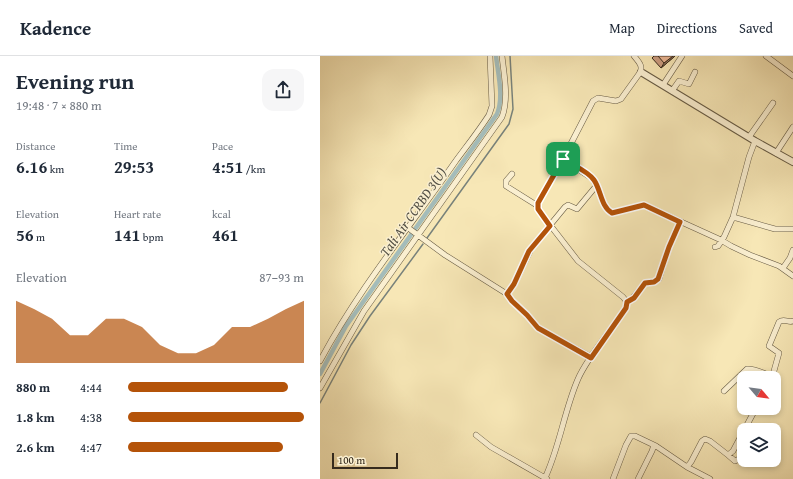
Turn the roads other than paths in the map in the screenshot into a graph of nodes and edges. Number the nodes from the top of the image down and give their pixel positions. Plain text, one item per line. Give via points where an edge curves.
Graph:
1 (490, 56) edge
2 (502, 56) edge
3 (634, 56) edge
4 (682, 56) edge
5 (766, 56) edge
6 (641, 72) junction
7 (695, 72) dead end
8 (793, 76) edge
9 (663, 85) junction
10 (672, 91) junction
11 (773, 103) dead end
12 (793, 127) edge
13 (749, 137) junction
14 (755, 141) junction
15 (776, 153) junction
16 (563, 159) junction
17 (793, 162) edge
18 (512, 174) dead end
19 (597, 185) junction
20 (538, 206) junction
21 (733, 217) junction
22 (680, 222) junction
23 (550, 226) junction
24 (409, 228) junction
25 (793, 228) edge
26 (416, 234) junction
27 (721, 240) junction
28 (715, 247) dead end
29 (793, 250) edge
30 (783, 268) junction
31 (793, 276) edge
32 (507, 294) junction
33 (627, 302) junction
34 (793, 321) edge
35 (591, 358) junction
36 (320, 361) edge
37 (745, 371) edge
38 (757, 371) edge
39 (774, 371) edge
40 (737, 379) edge
41 (320, 388) edge
42 (724, 391) dead end
43 (752, 415) edge
44 (476, 435) dead end
45 (656, 446) junction
46 (728, 455) junction
47 (737, 460) edge
48 (687, 467) junction
49 (546, 479) edge
50 (613, 479) edge
51 (638, 479) edge
52 (710, 479) edge

1 - 24 street via 492,106 489,115
2 - 26 street via 505,96 502,117
3 - 6 street via 641,66
4 - 9 street
5 - 8 street
6 - 9 street
6 - 16 street via 621,99 616,101 598,98 593,101
7 - 10 street via 688,84 678,81
9 - 10 street
10 - 13 street
11 - 13 street
12 - 15 street
13 - 14 street
14 - 15 street
14 - 21 street
15 - 17 street
16 - 19 street via 591,176
16 - 20 street
18 - 20 street via 506,181 506,186
19 - 22 street via 609,212 644,205
19 - 23 street via 578,209 566,205
20 - 23 street
21 - 25 street via 775,229
21 - 27 street
22 - 27 street
22 - 33 street via 658,279 645,283 634,298
23 - 32 street via 529,251
23 - 33 street via 578,261
24 - 26 street
24 - 36 street via 342,322
26 - 32 street
26 - 41 street via 364,311
27 - 28 street
27 - 30 street
29 - 30 street
30 - 31 street
32 - 35 street via 538,328
33 - 35 street via 626,308
34 - 39 street via 779,322 768,346 779,353
35 - 49 street via 566,411
37 - 38 street
40 - 42 street
43 - 46 street via 733,451
44 - 49 street
45 - 48 street
45 - 50 street via 631,436
45 - 51 street via 647,458
46 - 47 street via 735,461
46 - 48 street via 705,439
48 - 52 street

